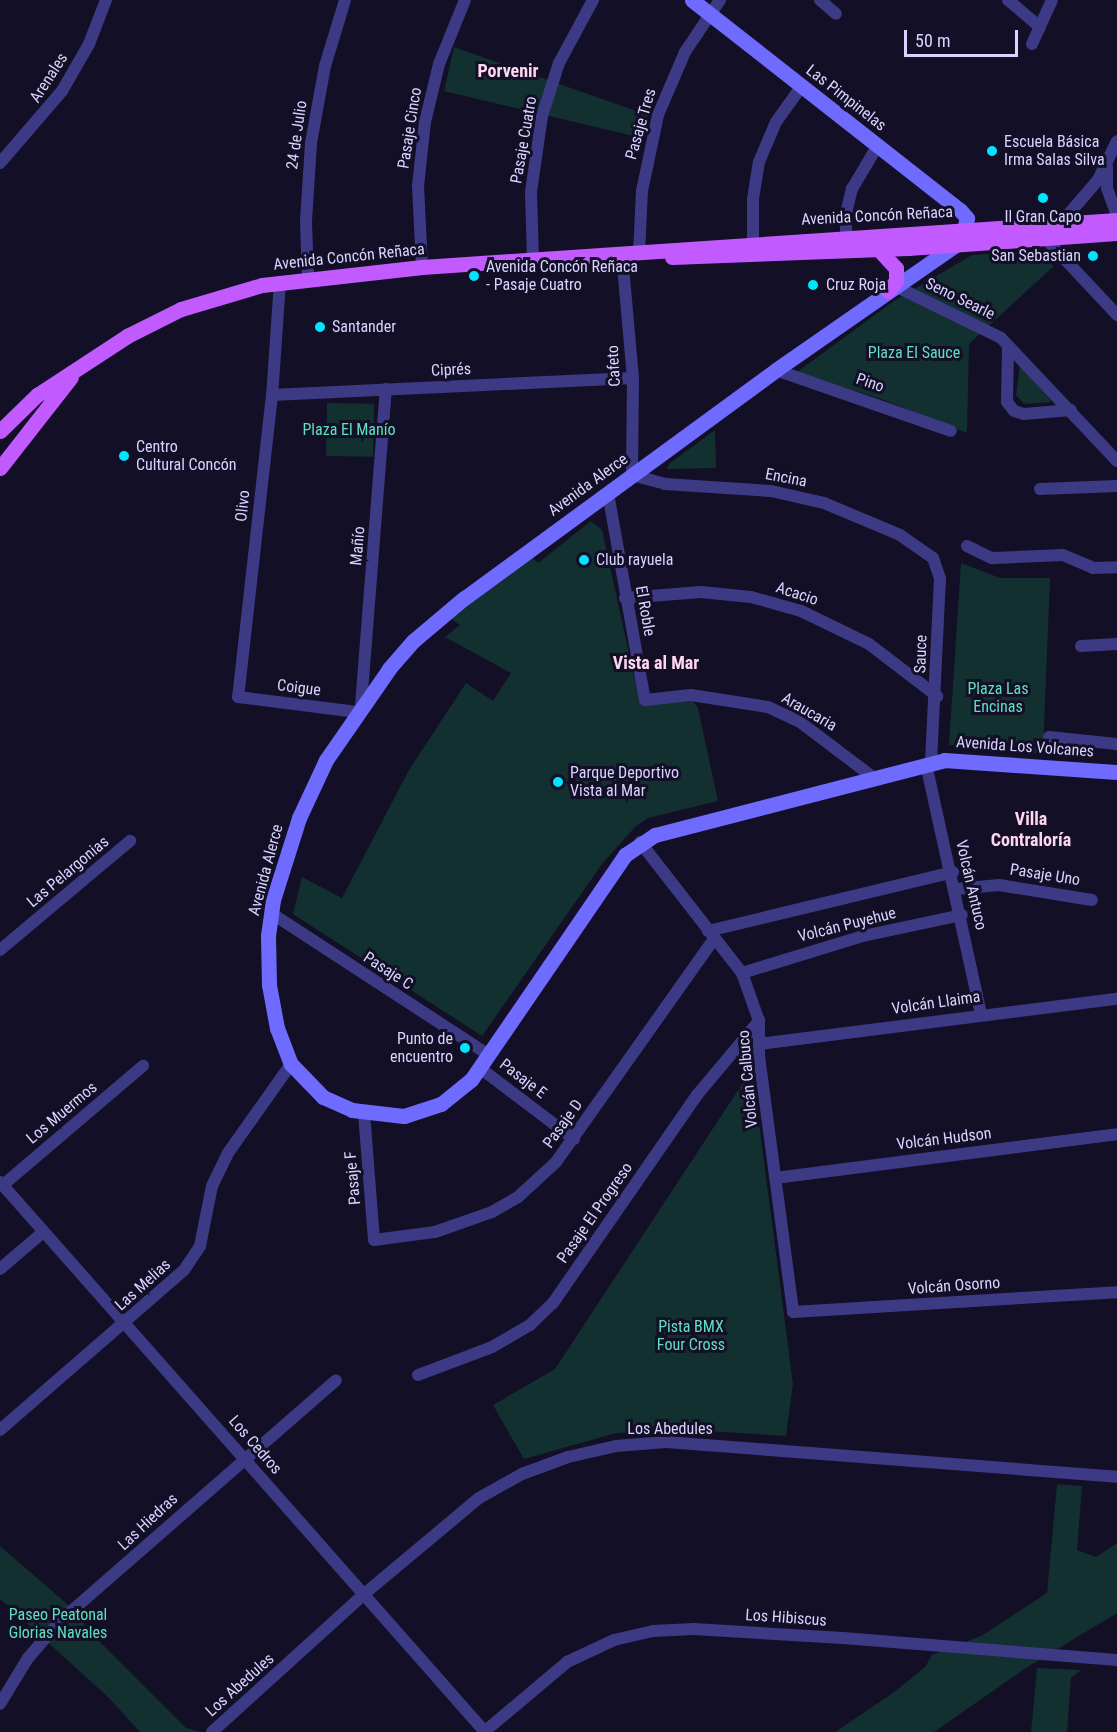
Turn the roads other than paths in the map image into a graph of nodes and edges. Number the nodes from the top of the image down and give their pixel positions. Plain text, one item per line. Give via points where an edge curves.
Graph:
1 (106, 0) edge
2 (345, 0) edge
3 (465, 0) edge
4 (592, 0) edge
5 (692, 0) edge
6 (720, 0) edge
7 (819, 0) edge
8 (1008, 0) edge
9 (1052, 0) edge
10 (709, 14) junction
11 (836, 14) dead end
12 (1040, 27) junction
13 (1032, 44) dead end
14 (801, 87) junction
15 (1117, 141) edge
16 (878, 145) junction
17 (1108, 162) junction
18 (0, 163) edge
19 (1117, 218) edge
20 (1062, 223) junction
21 (1034, 225) junction
22 (964, 229) junction
23 (1117, 233) edge
24 (846, 237) junction
25 (1044, 237) junction
26 (753, 242) junction
27 (957, 244) junction
28 (879, 250) junction
29 (639, 254) junction
30 (622, 255) junction
31 (533, 260) junction
32 (422, 267) junction
33 (308, 279) junction
34 (280, 282) junction
35 (891, 288) junction
36 (1117, 315) edge
37 (1008, 346) junction
38 (80, 365) junction
39 (776, 370) junction
40 (633, 378) junction
41 (386, 389) junction
42 (272, 395) junction
43 (1071, 410) junction
44 (0, 431) edge
45 (951, 431) dead end
46 (1117, 461) edge
47 (0, 468) edge
48 (632, 476) junction
49 (1117, 486) edge
50 (1040, 489) dead end
51 (608, 493) junction
52 (967, 546) dead end
53 (925, 549) joint
54 (1117, 567) edge
55 (625, 598) junction
56 (1117, 644) edge
57 (1081, 646) dead end
58 (937, 696) junction
59 (238, 698) joint
60 (645, 700) joint
61 (359, 708) junction
62 (1049, 737) dead end
63 (1117, 744) edge
64 (928, 764) junction
65 (1117, 772) edge
66 (874, 778) junction
67 (130, 842) dead end
68 (640, 842) junction
69 (952, 872) junction
70 (957, 890) junction
71 (1092, 900) dead end
72 (271, 913) junction
73 (962, 915) junction
74 (711, 935) junction
75 (0, 950) edge
76 (742, 973) junction
77 (1117, 999) edge
78 (981, 1014) junction
79 (759, 1021) junction
80 (759, 1044) junction
81 (485, 1062) junction
82 (291, 1064) junction
83 (143, 1066) dead end
84 (364, 1113) junction
85 (1117, 1134) edge
86 (574, 1139) junction
87 (776, 1178) junction
88 (1, 1183) edge
89 (42, 1233) junction
90 (374, 1240) joint
91 (0, 1269) edge
92 (1117, 1292) edge
93 (793, 1312) joint
94 (124, 1324) junction
95 (418, 1376) dead end
96 (336, 1380) dead end
97 (0, 1430) edge
98 (244, 1457) junction
99 (1117, 1476) edge
100 (363, 1595) junction
101 (1117, 1660) edge
102 (0, 1676) edge
103 (12, 1683) junction
104 (0, 1704) edge
105 (212, 1732) edge
106 (484, 1732) edge

1 - 18 street, Arenales via 89,44 62,92
2 - 33 street, 24 de Julio via 325,66 310,143
3 - 32 street, Pasaje Cinco via 439,64 425,122 418,186
4 - 31 street, Pasaje Cuatro via 559,63 542,116 531,192
5 - 10 street, Las Pimpinelas
6 - 10 street, Pasaje Tres
7 - 11 street
8 - 12 street
9 - 12 street
10 - 14 street, Las Pimpinelas
10 - 29 street, Pasaje Tres via 675,73 653,130 642,191
12 - 13 street
14 - 16 street, Las Pimpinelas
14 - 26 street via 776,122 759,162 753,199
15 - 17 street
16 - 22 street, Las Pimpinelas via 960,210 967,218
16 - 24 street via 852,189
17 - 19 street via 1107,188
17 - 20 street via 1086,198
19 - 20 main road, Avenida Concón Reñaca
20 - 21 main road, Avenida Concón Reñaca
21 - 22 main road, Avenida Concón Reñaca
21 - 25 street
22 - 24 main road, Avenida Concón Reñaca
22 - 27 street
23 - 25 main road, Avenida Concón Reñaca
24 - 26 main road, Avenida Concón Reñaca
25 - 27 main road, Avenida Concón Reñaca
25 - 36 street
26 - 29 main road, Avenida Concón Reñaca
27 - 28 main road, Avenida Concón Reñaca
27 - 35 street, Avenida Alerce
28 - 29 main road, Avenida Concón Reñaca via 726,258
28 - 35 main road via 896,268 896,281
29 - 30 main road, Avenida Concón Reñaca
30 - 31 main road, Avenida Concón Reñaca
30 - 40 street, Cafeto
31 - 32 main road, Avenida Concón Reñaca
32 - 33 main road, Avenida Concón Reñaca
33 - 34 main road, Avenida Concón Reñaca
34 - 38 main road, Avenida Concón Reñaca via 181,309
34 - 42 street, Olivo
35 - 37 street, Seno Searle via 985,327
35 - 39 street, Avenida Alerce
37 - 43 street, Seno Searle
37 - 43 street via 1007,402 1014,411 1024,414
38 - 44 main road, Avenida Concón Reñaca via 37,395
38 - 47 main road, Avenida Concón Reñaca
39 - 45 street, Pino
39 - 48 street, Avenida Alerce
40 - 41 street, Ciprés
40 - 48 street, Cafeto
41 - 42 street, Ciprés
41 - 61 street, Mañío
42 - 59 street, Olivo
43 - 46 street, Seno Searle
48 - 51 street, Avenida Alerce
48 - 53 street, Encina via 665,484 744,487 798,496 867,519
49 - 50 street
51 - 55 street, El Roble
51 - 61 street, Avenida Alerce via 439,618 401,655
52 - 54 street via 992,558 1063,555 1093,568
53 - 58 street, Sauce via 940,578
55 - 58 street, Acacio via 701,592 751,597 801,610 869,644
55 - 60 street, El Roble
56 - 57 street
58 - 64 street, Sauce
59 - 61 street, Coigue
60 - 66 street, Araucaria via 692,695 768,707 800,722
61 - 72 street, Avenida Alerce via 326,760 299,818
62 - 63 street
64 - 65 street, Avenida Los Volcanes via 963,759
64 - 66 street, Avenida Alerce
64 - 69 street, Volcán Antuco
66 - 68 street, Avenida Alerce
67 - 75 street, Las Pelargonias
68 - 74 street, Volcán Calbuco
68 - 81 street, Avenida Alerce via 619,861
69 - 70 street, Volcán Antuco
69 - 74 street
70 - 71 street, Pasaje Uno via 999,885
70 - 73 street, Volcán Antuco
72 - 81 street, Pasaje C
72 - 82 street, Avenida Alerce via 269,985
73 - 76 street, Volcán Puyehue via 832,944
73 - 78 street, Volcán Antuco
74 - 76 street, Volcán Calbuco
74 - 86 street, Pasaje D
76 - 79 street, Volcán Calbuco
77 - 78 street, Volcán Llaima
78 - 80 street, Volcán Llaima
79 - 80 street, Volcán Calbuco
79 - 95 street, Pasaje El Progreso via 697,1095 553,1303 530,1325 492,1347
80 - 87 street, Volcán Calbuco
81 - 84 street, Avenida Alerce via 460,1091 422,1112 404,1116
81 - 86 street, Pasaje E
82 - 84 street, Avenida Alerce via 322,1097
82 - 94 street, Las Melias via 228,1154 212,1186 200,1246 184,1270
83 - 88 street, Los Muermos
84 - 90 street, Pasaje F
85 - 87 street, Volcán Hudson
86 - 90 street, Pasaje D via 538,1181 492,1212 435,1232
87 - 93 street, Volcán Calbuco
88 - 89 street, Los Cedros
89 - 91 street
89 - 94 street, Los Cedros
92 - 93 street, Volcán Osorno
94 - 97 street, Las Melias
94 - 98 street, Los Cedros
96 - 98 street, Las Hiedras
98 - 100 street, Los Cedros
98 - 103 street, Las Hiedras via 60,1621
99 - 100 street, Los Abedules via 743,1446 666,1442 616,1446 553,1462 500,1486 431,1536
100 - 105 street, Los Abedules
100 - 106 street, Los Cedros
101 - 106 street, Los Hibiscus via 809,1636 694,1629 653,1631 614,1640 567,1662
102 - 103 street
103 - 104 street, Las Hiedras

